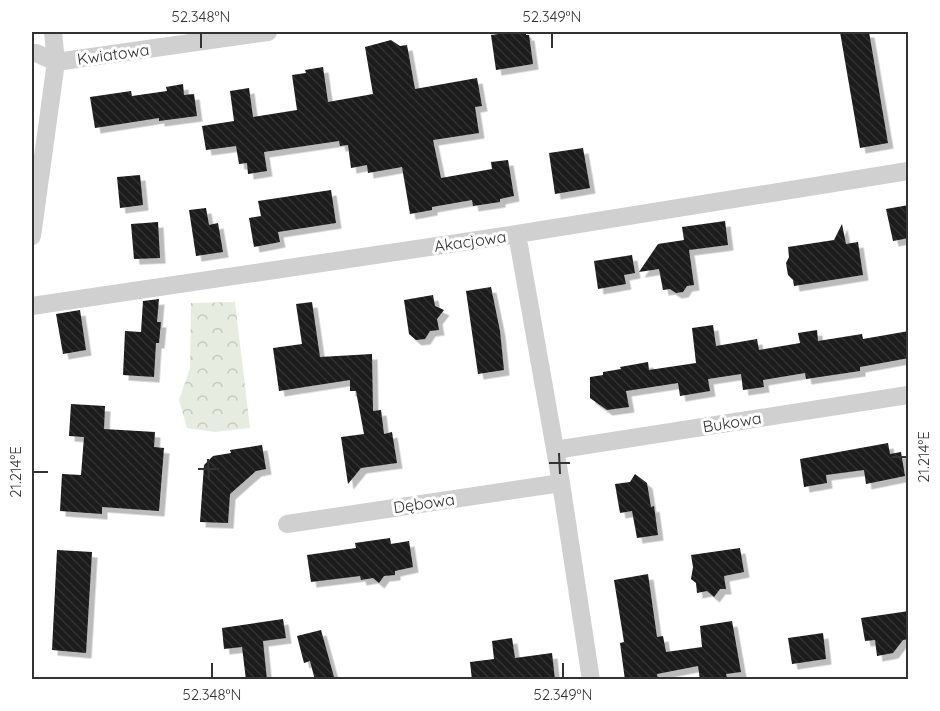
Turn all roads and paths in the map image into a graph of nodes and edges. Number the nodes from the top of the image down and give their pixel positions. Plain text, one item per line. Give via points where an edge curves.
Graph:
1 (52, 32) edge
2 (268, 32) edge
3 (32, 53) edge
4 (56, 62) junction
5 (909, 171) edge
6 (517, 234) junction
7 (32, 236) edge
8 (32, 306) edge
9 (909, 395) edge
10 (555, 450) junction
11 (561, 483) junction
12 (287, 524) dead end
13 (591, 680) edge

1 - 4 street
2 - 4 street, Kwiatowa
3 - 4 street, Kwiatowa
4 - 7 street
5 - 6 street, Akacjowa
6 - 8 street, Akacjowa
6 - 10 street
9 - 10 street, Bukowa
10 - 11 street
11 - 12 street, Dębowa
11 - 13 street

